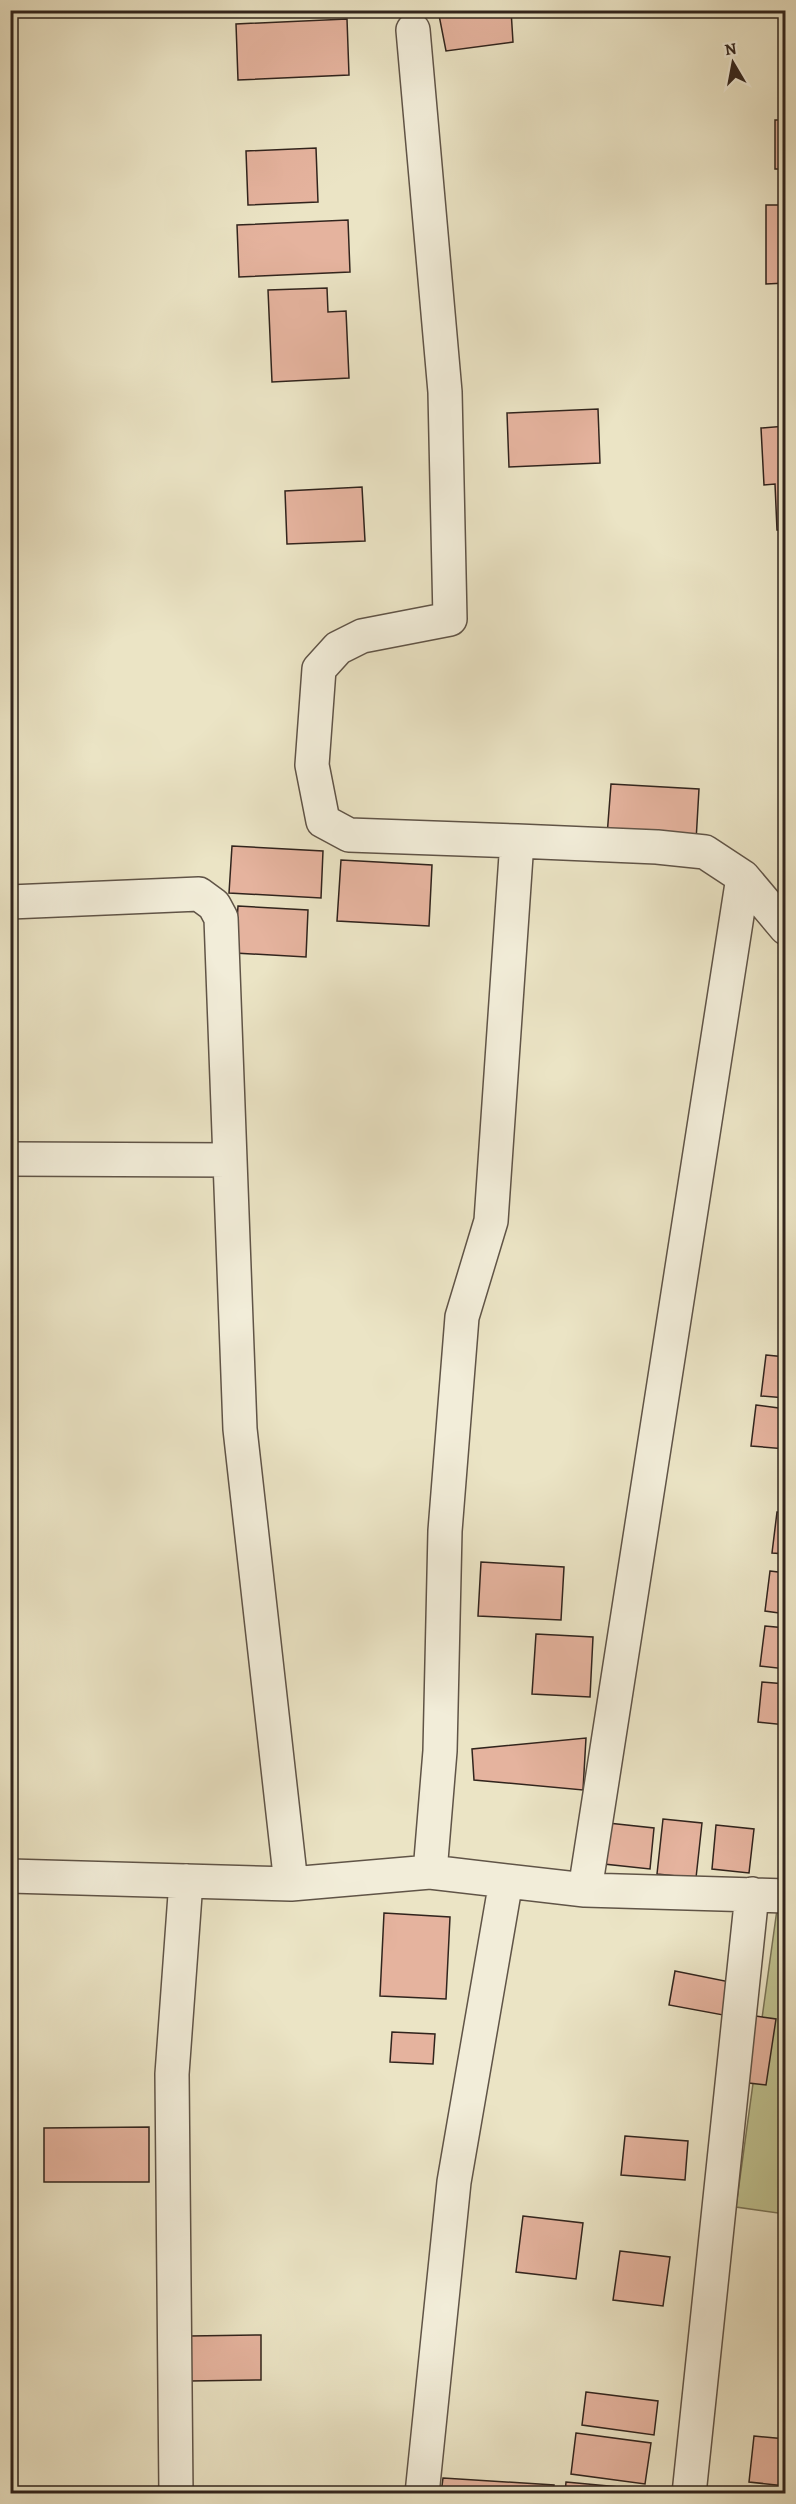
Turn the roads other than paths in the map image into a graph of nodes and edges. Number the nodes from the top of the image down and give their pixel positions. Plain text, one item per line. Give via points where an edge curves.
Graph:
1 (413, 30) dead end
2 (517, 841) junction
3 (743, 877) junction
4 (10, 902) edge
5 (786, 928) edge
6 (10, 1159) edge
7 (230, 1160) junction
8 (430, 1872) junction
9 (10, 1876) edge
10 (186, 1881) junction
11 (506, 1881) junction
12 (291, 1884) junction
13 (585, 1890) junction
14 (752, 1894) junction
15 (786, 1896) edge
16 (176, 2493) edge
17 (422, 2493) edge
18 (689, 2493) edge

1 - 2 street via 445,392 450,619 362,636 338,648 319,669 312,765 323,821 349,835
2 - 3 street via 705,852
2 - 8 street via 491,1221 462,1317 445,1531 440,1751
3 - 5 street
3 - 13 street
4 - 7 street via 199,894 214,904 221,918
6 - 7 street
7 - 12 street via 240,1429
8 - 11 street
8 - 12 street
9 - 10 street
10 - 12 street
10 - 16 street via 172,2074
11 - 13 street
11 - 17 street via 454,2182
13 - 14 street
14 - 15 street
14 - 18 street

